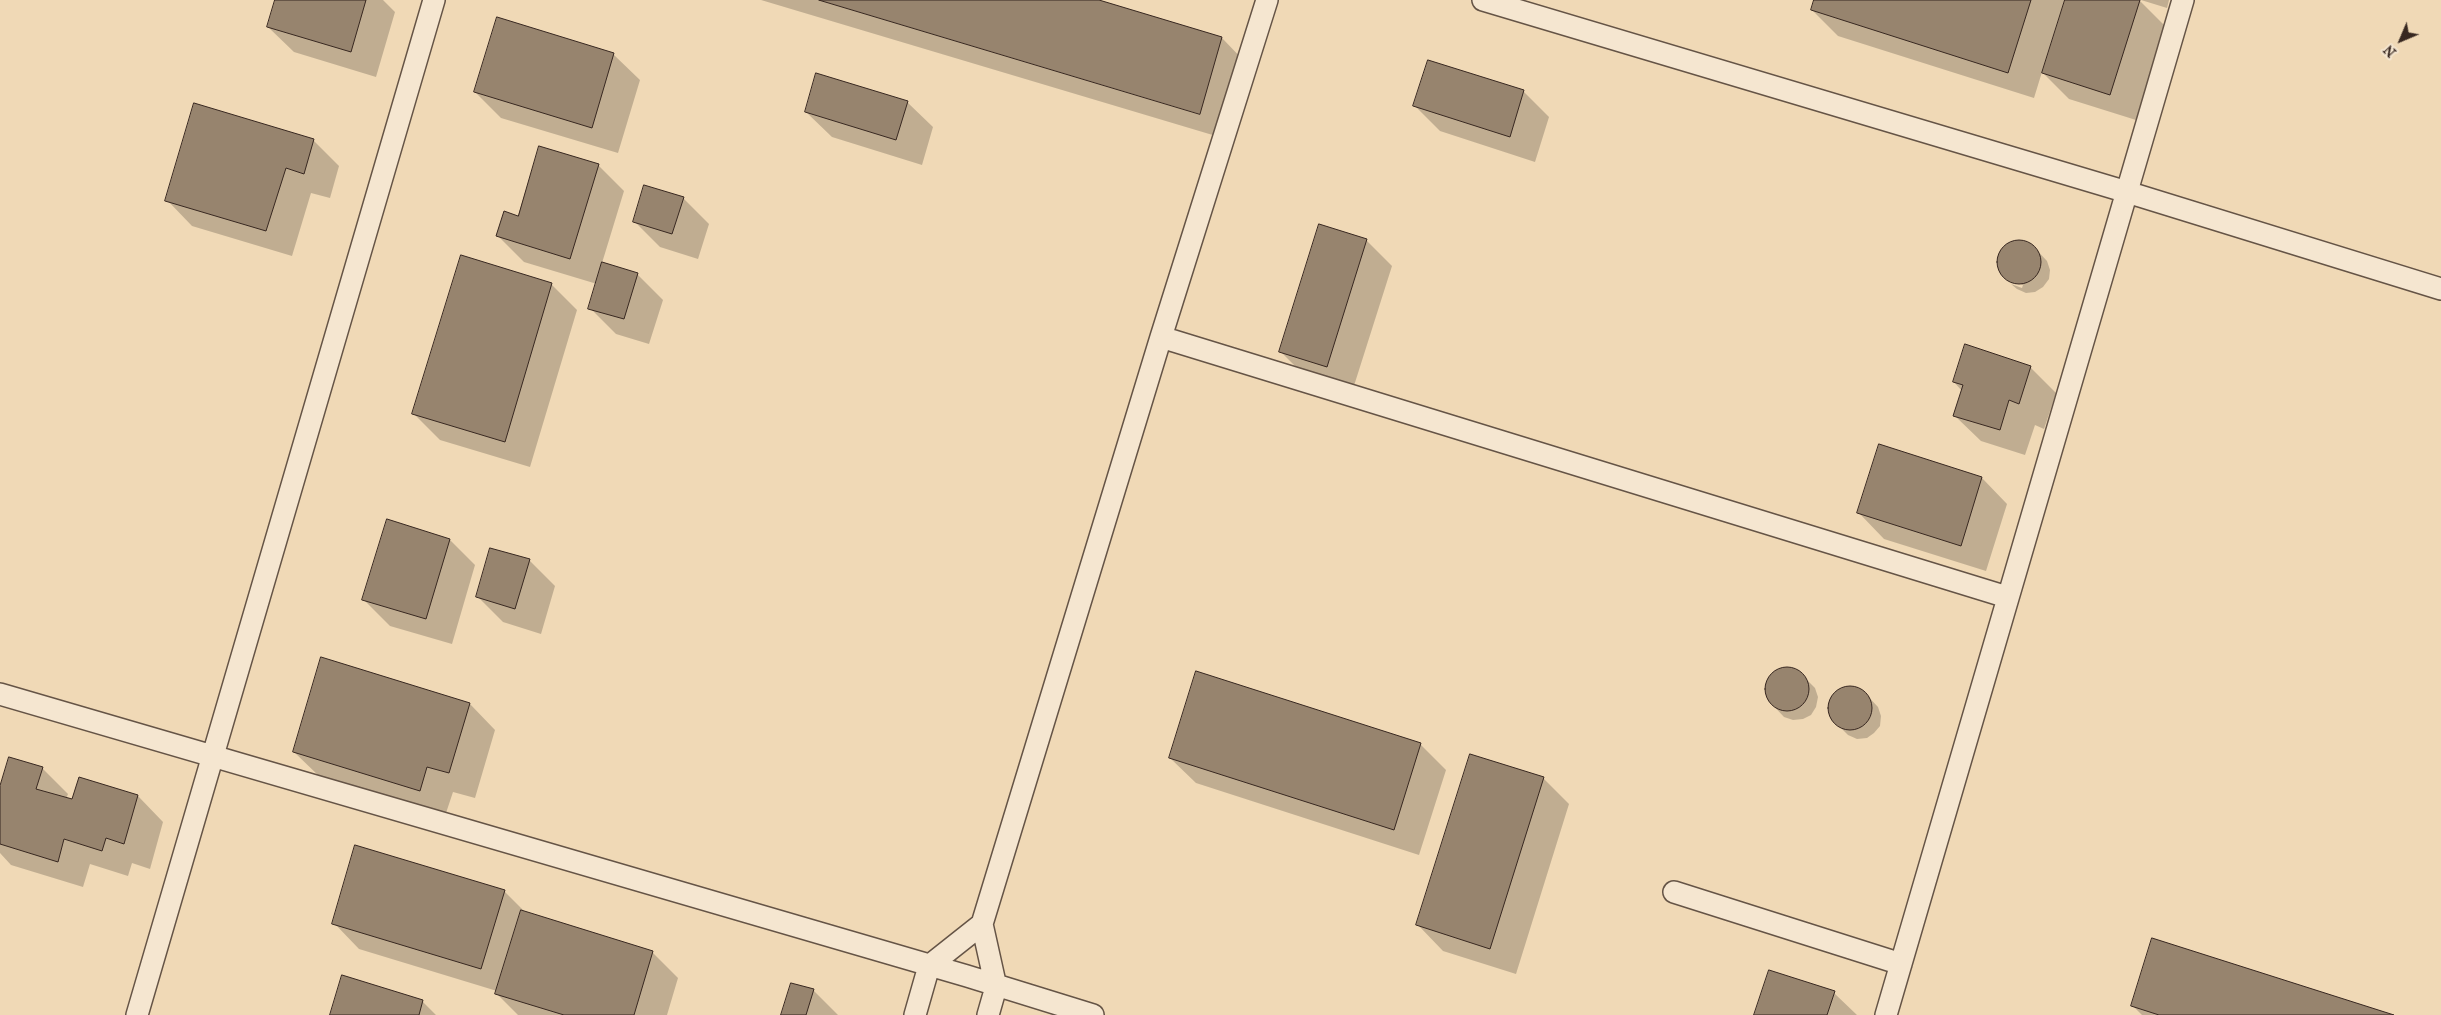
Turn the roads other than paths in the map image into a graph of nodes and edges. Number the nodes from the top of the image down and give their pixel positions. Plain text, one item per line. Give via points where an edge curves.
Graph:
1 (434, 0) edge
2 (1267, 0) edge
3 (1483, 0) edge
4 (2183, 0) edge
5 (2127, 192) junction
6 (2441, 289) edge
7 (1161, 337) junction
8 (2007, 597) junction
9 (0, 694) edge
10 (213, 756) junction
11 (1674, 892) dead end
12 (982, 924) junction
13 (1901, 964) junction
14 (929, 966) junction
15 (996, 987) junction
16 (137, 1015) edge
17 (915, 1015) edge
18 (988, 1015) edge
19 (1093, 1015) edge
20 (1886, 1015) edge

1 - 10 lane
2 - 7 lane
3 - 5 lane
4 - 5 lane
5 - 6 lane
5 - 8 lane
7 - 8 lane
7 - 12 lane
8 - 13 lane
9 - 10 lane
10 - 14 lane
10 - 16 lane
11 - 13 lane
12 - 14 lane
12 - 15 lane
13 - 20 lane
14 - 15 lane
14 - 17 lane
15 - 18 lane
15 - 19 lane

